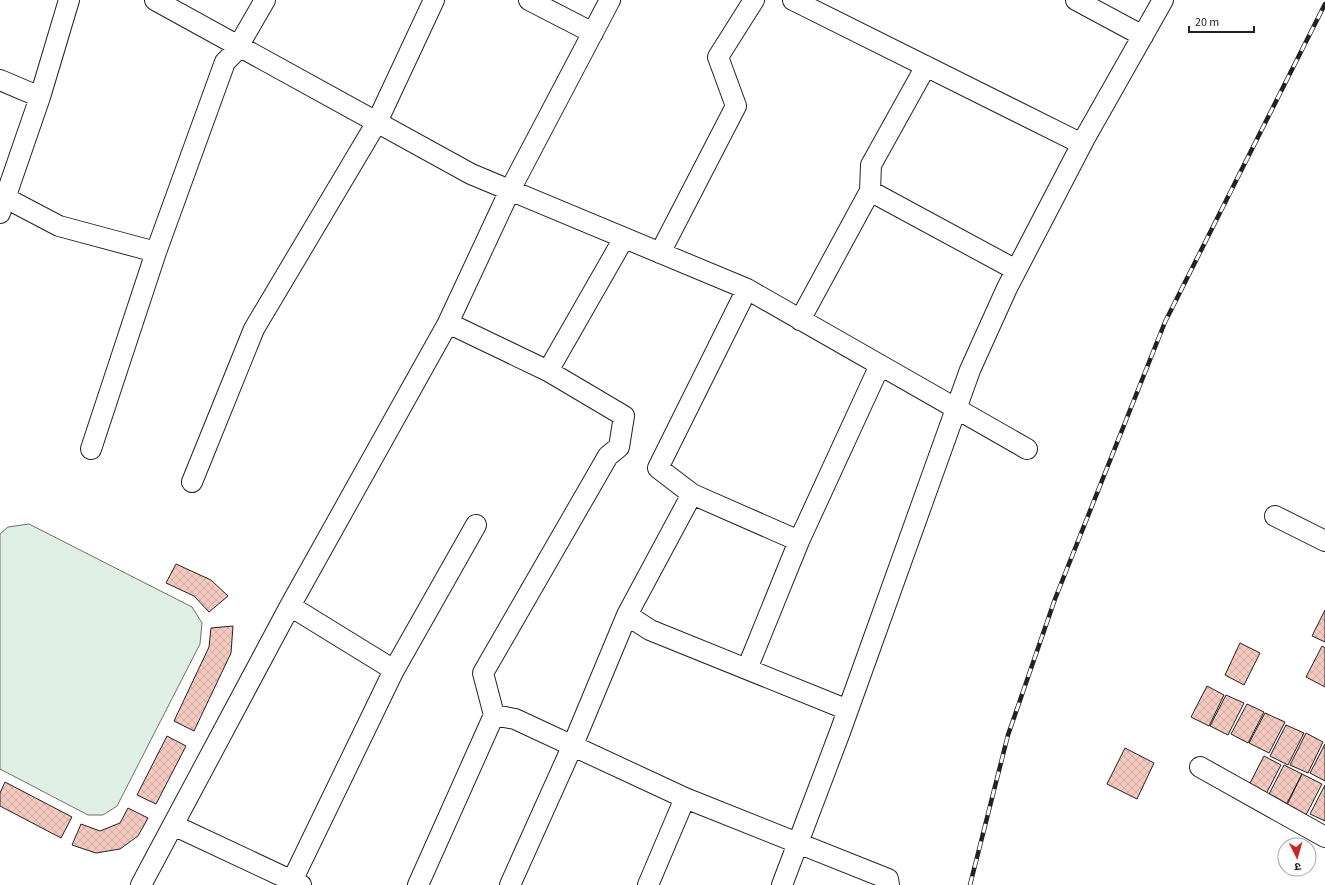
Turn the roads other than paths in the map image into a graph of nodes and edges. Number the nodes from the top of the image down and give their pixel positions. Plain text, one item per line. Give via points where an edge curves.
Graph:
1 (69, 0) edge
2 (155, 0) edge
3 (265, 0) edge
4 (434, 0) edge
5 (529, 0) edge
6 (610, 0) edge
7 (754, 0) edge
8 (793, 0) edge
9 (1076, 0) edge
10 (1163, 0) edge
11 (593, 33) junction
12 (1143, 36) junction
13 (240, 47) junction
14 (926, 66) junction
15 (0, 80) edge
16 (40, 97) junction
17 (377, 122) junction
18 (1082, 144) junction
19 (510, 190) junction
20 (870, 191) junction
21 (2, 202) edge
22 (624, 238) junction
23 (156, 252) junction
24 (660, 253) junction
25 (1016, 270) junction
26 (747, 289) junction
27 (800, 320) junction
28 (448, 323) junction
29 (880, 365) junction
30 (548, 371) junction
31 (956, 409) junction
32 (91, 449) dead end
33 (1027, 449) dead end
34 (192, 482) dead end
35 (692, 494) junction
36 (1275, 516) dead end
37 (476, 525) dead end
38 (799, 541) junction
39 (1325, 541) edge
40 (290, 606) junction
41 (627, 615) junction
42 (747, 669) junction
43 (394, 670) junction
44 (848, 710) junction
45 (494, 715) junction
46 (572, 747) junction
47 (1200, 767) dead end
48 (685, 798) junction
49 (173, 825) junction
50 (1325, 837) edge
51 (799, 844) junction
52 (294, 884) edge
53 (141, 885) edge
54 (418, 885) edge
55 (510, 885) edge
56 (648, 885) edge
57 (782, 885) edge
58 (889, 885) edge

1 - 16 street
2 - 13 street
3 - 13 street via 242,38
4 - 17 street
5 - 11 street
6 - 11 street
7 - 24 street via 718,57 736,106
8 - 14 street
9 - 12 street
10 - 12 street
11 - 19 street
12 - 18 street
13 - 17 street
13 - 23 street via 225,62
14 - 18 street
14 - 20 street via 871,165
15 - 16 street
16 - 21 street
17 - 19 street via 471,174
17 - 34 street via 254,329
18 - 25 street
19 - 22 street
19 - 28 street
20 - 25 street
20 - 27 street
21 - 23 street via 59,226
22 - 24 street
22 - 30 street
23 - 32 street
24 - 26 street
25 - 31 street via 970,370
26 - 27 street
26 - 35 street via 658,468
27 - 29 street
28 - 30 street
28 - 40 street
29 - 31 street
29 - 38 street
30 - 45 street via 624,416 620,447 608,456 483,673
31 - 33 street
31 - 44 street
35 - 38 street
35 - 41 street
36 - 39 street
37 - 43 street
38 - 42 street
40 - 43 street
40 - 49 street
41 - 42 street via 650,630
41 - 46 street
42 - 44 street
43 - 52 street
44 - 51 street
45 - 46 street via 515,718
45 - 54 street
46 - 48 street
46 - 55 street
47 - 50 street
48 - 51 street
48 - 56 street
49 - 52 street
49 - 53 street
51 - 57 street
51 - 58 street via 888,879

